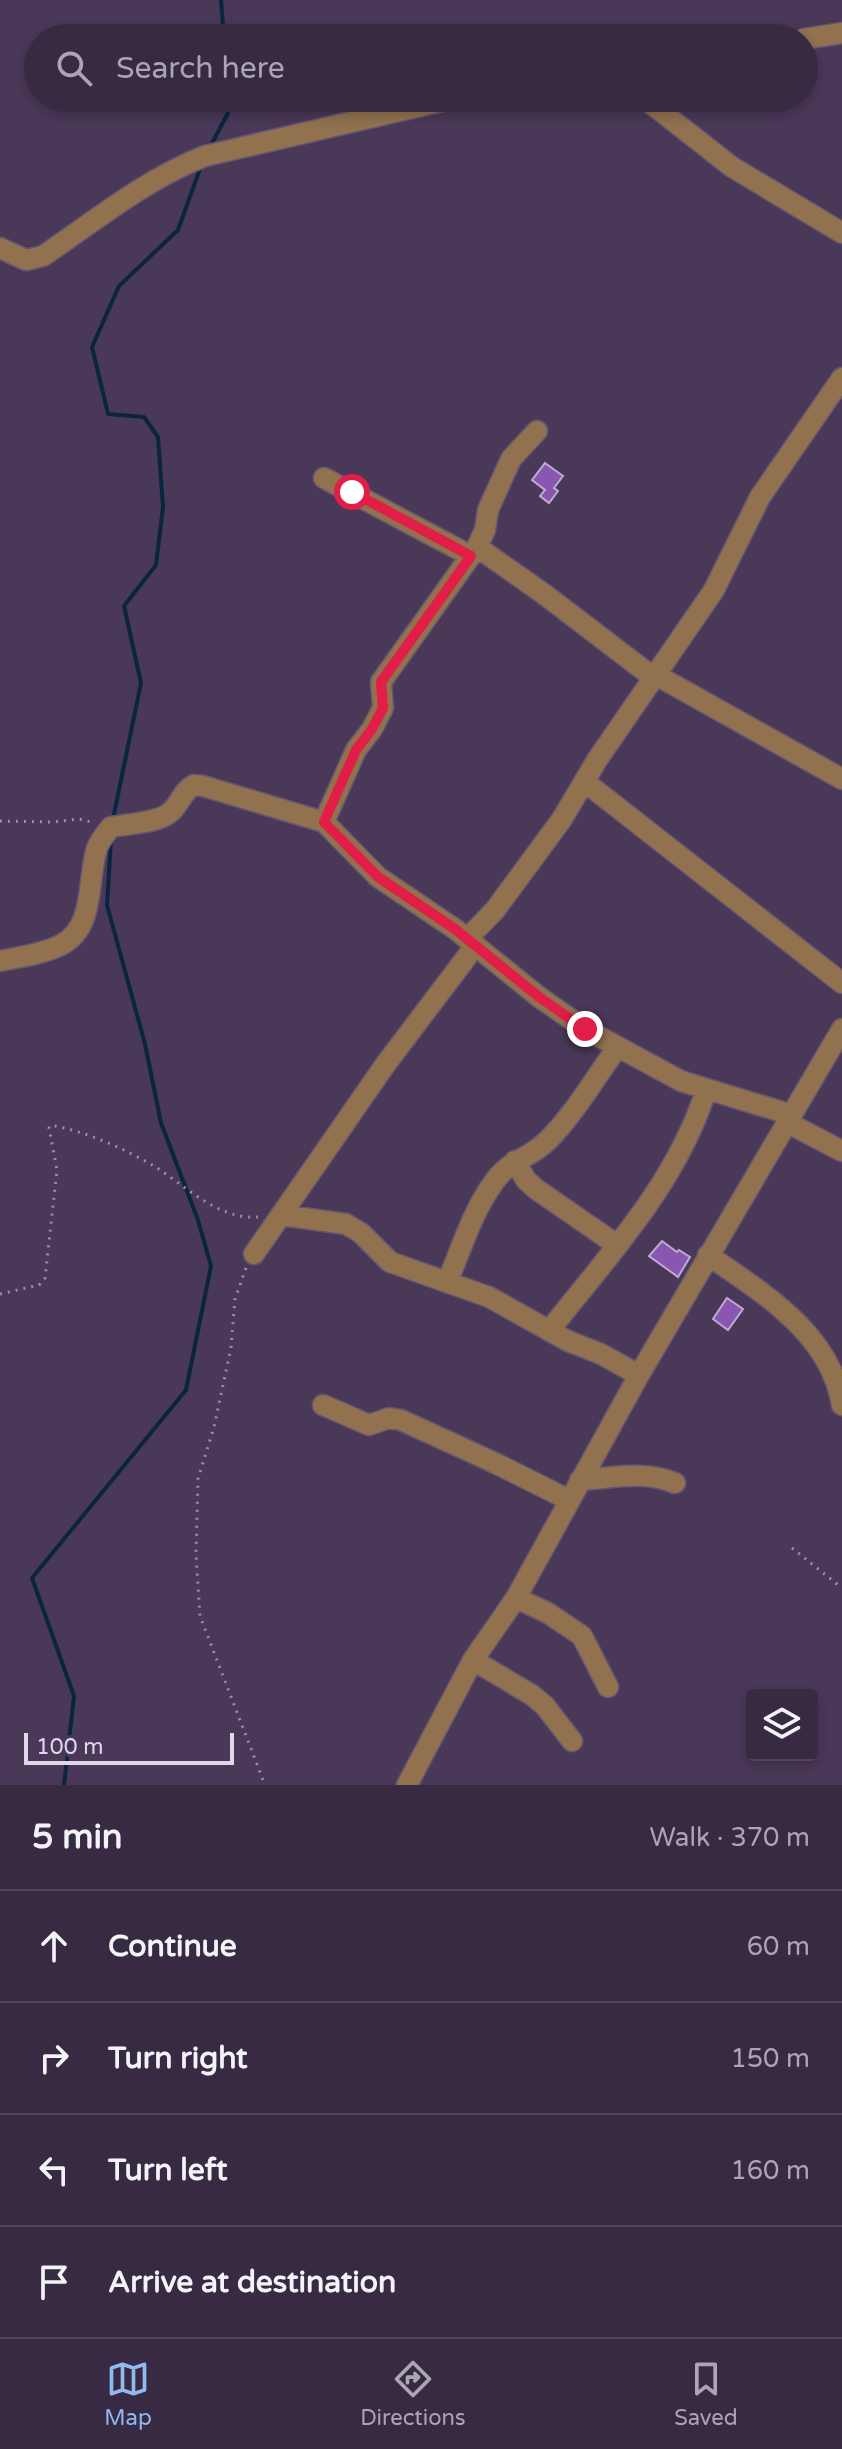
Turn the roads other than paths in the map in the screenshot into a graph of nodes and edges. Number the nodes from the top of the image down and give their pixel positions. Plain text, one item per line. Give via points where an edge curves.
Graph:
1 (842, 33) edge
2 (818, 37) edge
3 (395, 112) edge
4 (662, 112) edge
5 (842, 233) edge
6 (0, 248) edge
7 (842, 378) edge
8 (537, 431) dead end
9 (324, 478) dead end
10 (474, 551) junction
11 (655, 676) junction
12 (842, 779) edge
13 (585, 782) junction
14 (324, 822) junction
15 (471, 943) junction
16 (0, 961) edge
17 (842, 983) edge
18 (842, 1029) edge
19 (617, 1048) junction
20 (706, 1090) junction
21 (790, 1119) junction
22 (842, 1151) edge
23 (515, 1161) junction
24 (281, 1215) junction
25 (617, 1245) junction
26 (254, 1254) road end
27 (708, 1255) junction
28 (447, 1282) junction
29 (549, 1331) junction
30 (639, 1375) junction
31 (323, 1405) dead end
32 (842, 1405) edge
33 (580, 1480) junction
34 (675, 1483) dead end
35 (569, 1500) junction
36 (516, 1598) junction
37 (473, 1660) junction
38 (608, 1687) dead end
39 (572, 1741) dead end
40 (407, 1785) edge

1 - 2 street
3 - 6 street via 205,156 173,169 43,256 26,260
4 - 5 street via 732,167
7 - 11 street via 760,497 714,590
8 - 10 street via 511,459
9 - 10 street
10 - 11 street via 544,594
10 - 14 street via 381,682 383,708 356,750
11 - 12 street
11 - 13 street
13 - 15 street
13 - 17 street
14 - 15 street via 378,877
14 - 16 street via 194,785 167,816 111,827 98,845 90,904 70,938
15 - 19 street via 539,997
15 - 24 street
18 - 21 street
19 - 20 street
19 - 23 street via 549,1139
20 - 21 street
20 - 25 street via 679,1157
21 - 22 street
21 - 27 street
23 - 25 street via 536,1189
23 - 28 street via 484,1196
24 - 26 street
24 - 28 street via 346,1224 390,1262
25 - 29 street
27 - 30 street
27 - 32 street via 807,1331 824,1355
28 - 29 street via 489,1297
29 - 30 street
30 - 33 street
31 - 35 street via 369,1425 401,1420
33 - 34 street via 641,1474
33 - 35 street
35 - 36 street
36 - 37 street
36 - 38 street via 582,1636
37 - 39 street via 532,1695
37 - 40 street

